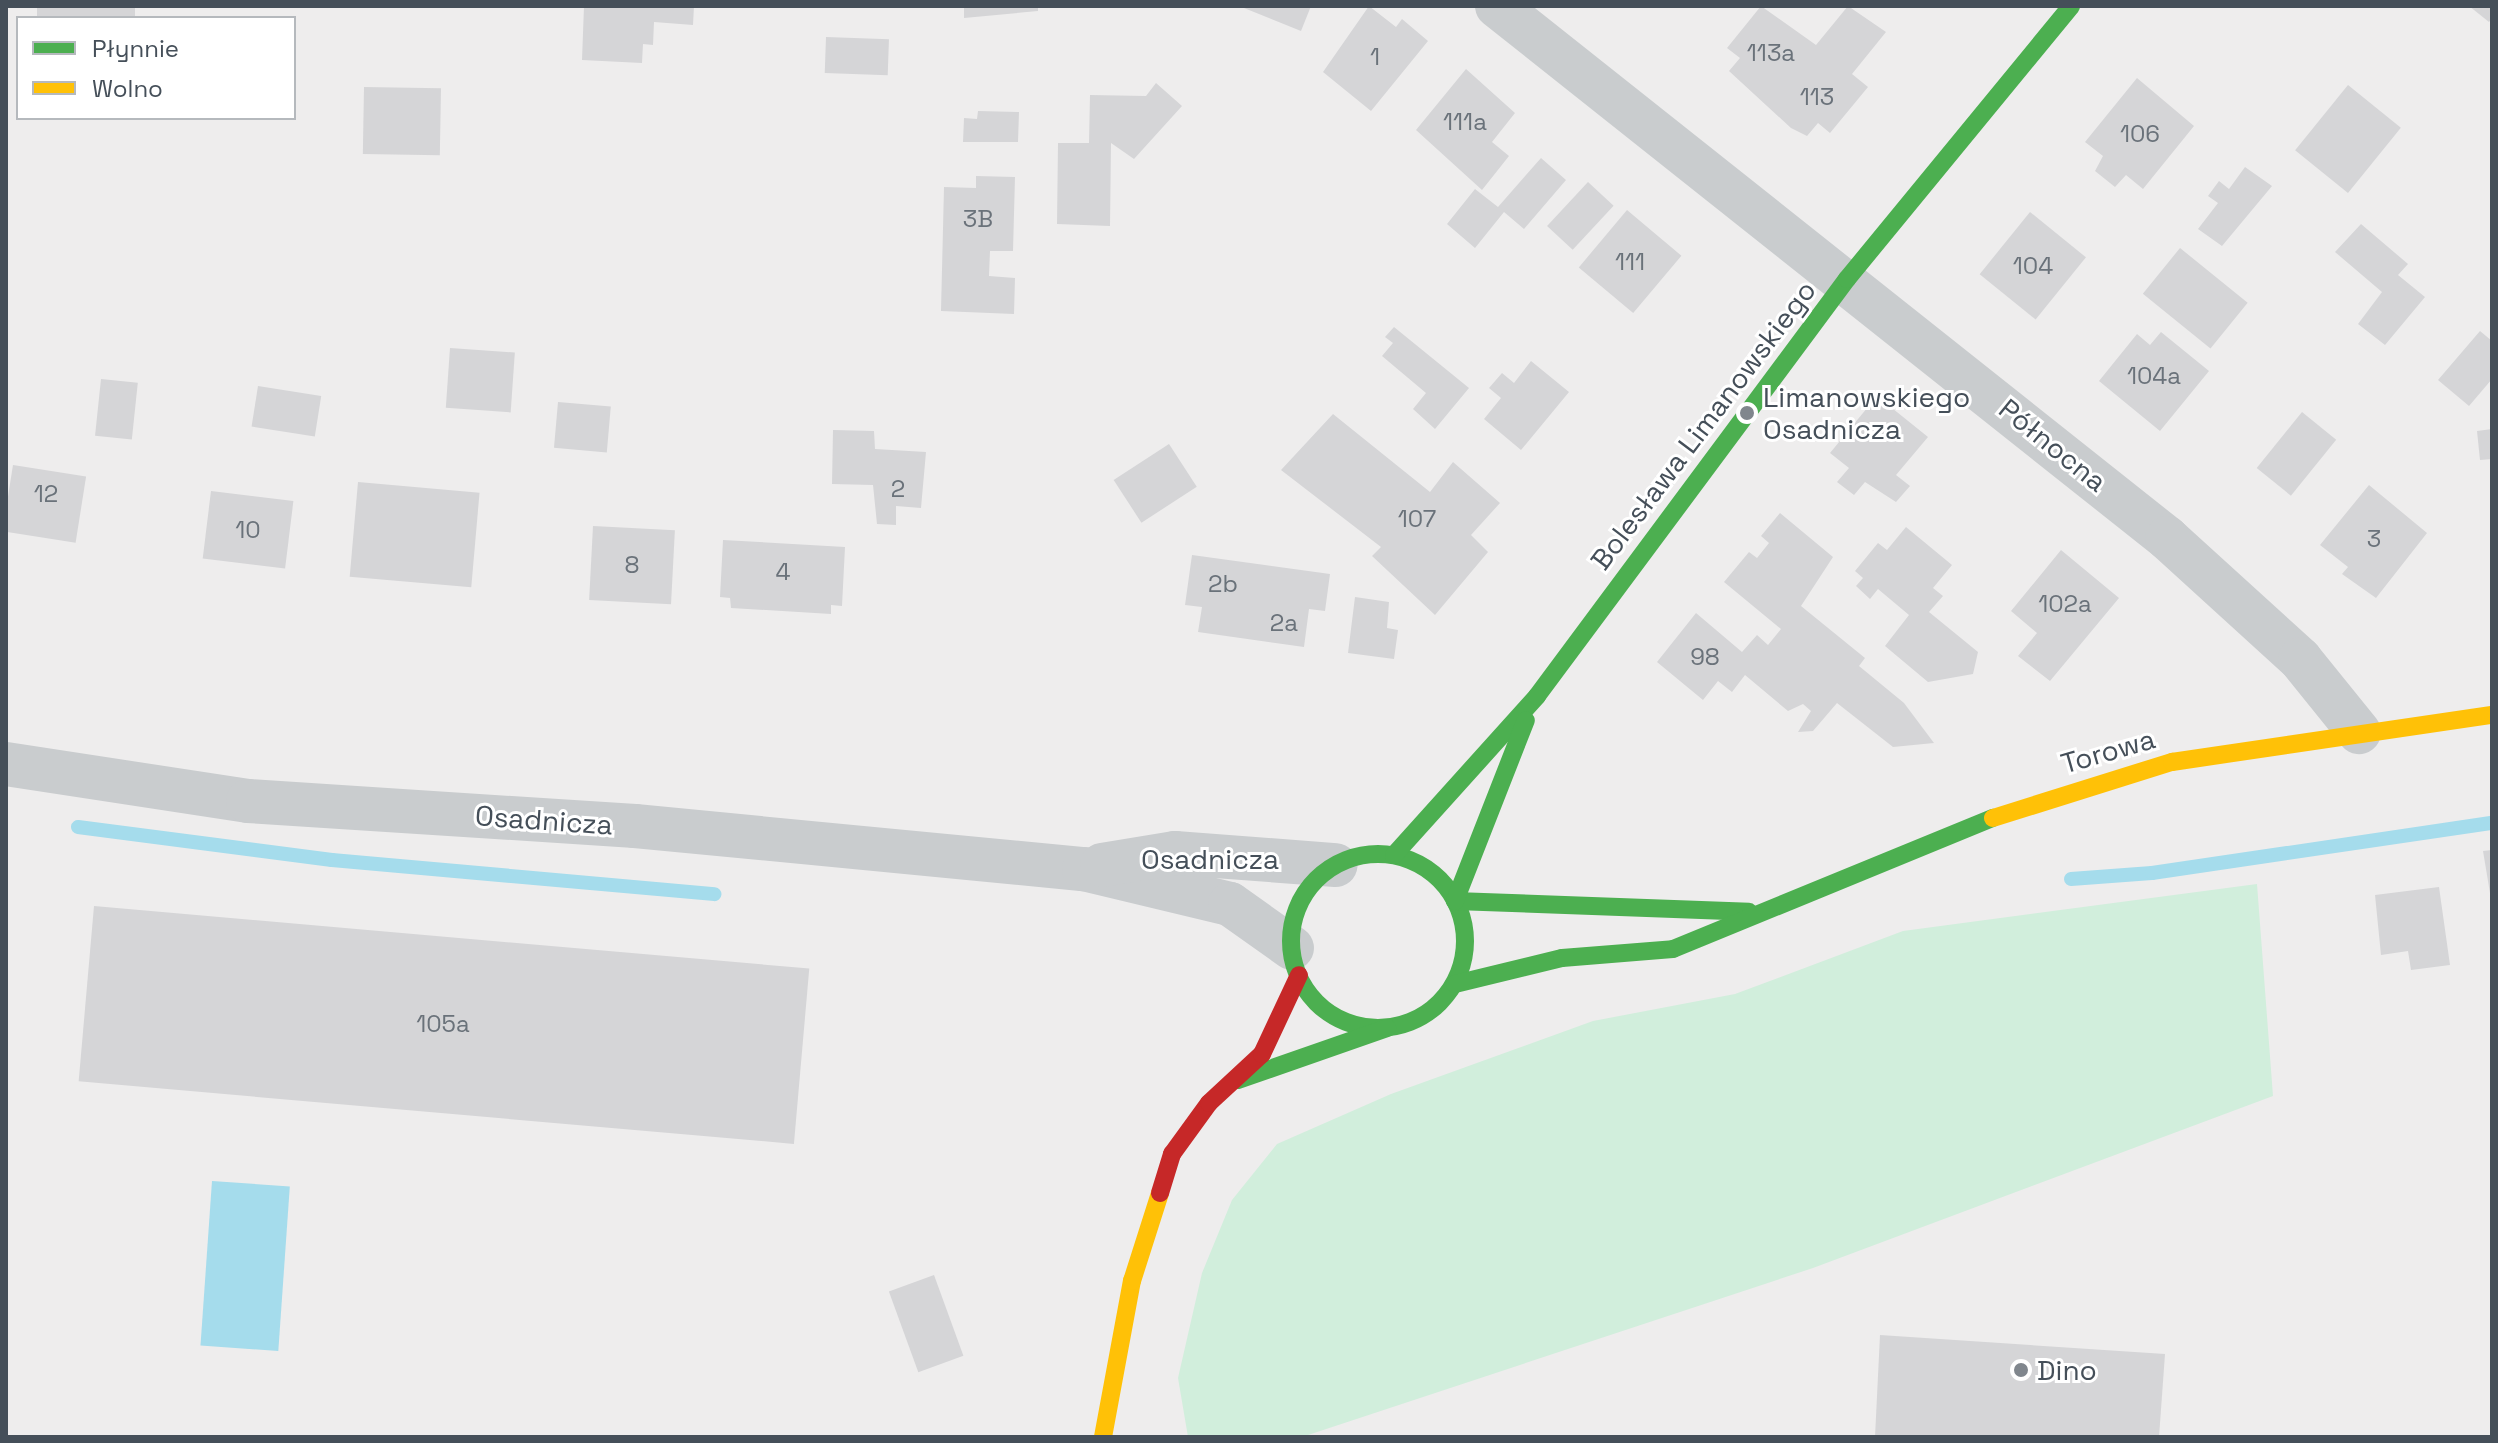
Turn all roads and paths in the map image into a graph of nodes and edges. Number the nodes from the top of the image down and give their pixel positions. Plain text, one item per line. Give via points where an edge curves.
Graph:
1 (2071, 6) edge
2 (1503, 8) edge
3 (1847, 279) junction
4 (1537, 696) junction
5 (2492, 715) edge
6 (2359, 732) junction
7 (6, 764) edge
8 (1394, 855) junction
9 (1336, 865) junction
10 (1084, 869) junction
11 (1455, 901) junction
12 (1759, 912) junction
13 (1296, 962) junction
14 (1455, 984) junction
15 (1387, 1028) junction
16 (1232, 1083) junction
17 (1103, 1437) edge

1 - 3 street, Bolesława Limanowskiego
2 - 3 street, Północna
3 - 4 street, Bolesława Limanowskiego
3 - 6 street, Północna via 2167,538 2300,659
4 - 8 street, Bolesława Limanowskiego via 1474,759
4 - 11 street, Bolesława Limanowskiego via 1482,819
5 - 6 street, Torowa
6 - 12 street, Torowa via 2172,762 2088,784
7 - 10 street, Osadnicza via 248,801 635,826
8 - 9 street via 1364,855
8 - 11 street via 1431,873
9 - 10 street, Osadnicza via 1175,853
9 - 13 street via 1312,883 1297,909
10 - 13 street, Osadnicza via 1230,904
11 - 12 street, Torowa
11 - 14 street via 1465,931
12 - 14 street, Torowa via 1673,949 1562,958
13 - 15 street via 1331,1015
13 - 16 street via 1262,1054
14 - 15 street via 1414,1021
15 - 16 street
16 - 17 street via 1172,1154 1132,1281

